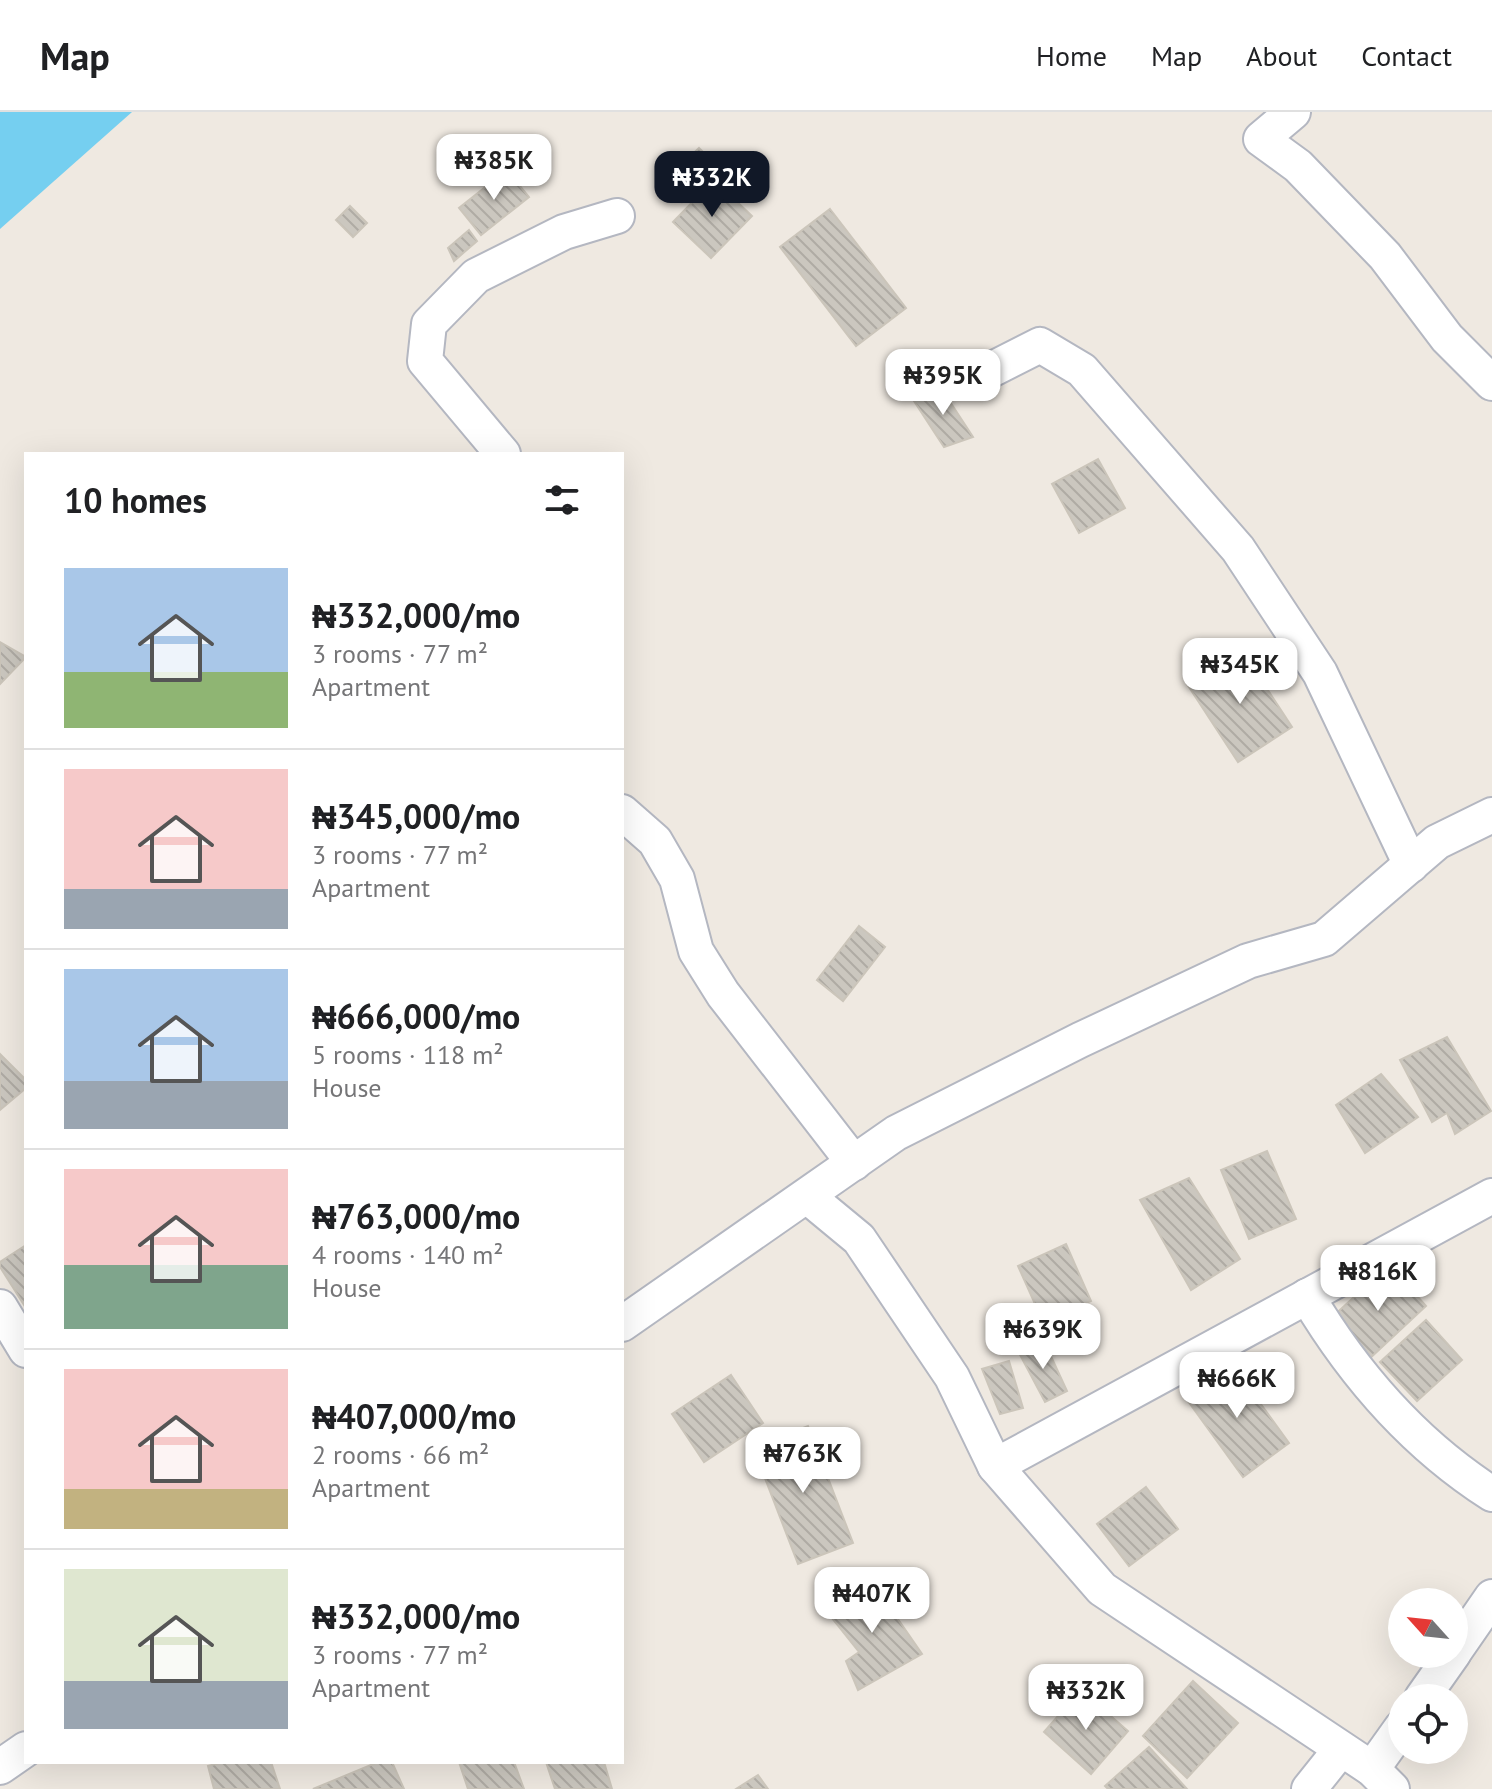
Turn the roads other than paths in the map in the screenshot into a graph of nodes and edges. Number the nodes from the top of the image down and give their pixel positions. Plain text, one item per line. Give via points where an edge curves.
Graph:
1 (1293, 112) edge
2 (617, 216) dead end
3 (926, 368) dead end
4 (1492, 383) edge
5 (501, 452) edge
6 (624, 814) edge
7 (1492, 815) edge
8 (1411, 865) junction
9 (854, 1163) junction
10 (807, 1196) junction
11 (1492, 1196) edge
12 (1307, 1296) junction
13 (0, 1307) edge
14 (624, 1323) edge
15 (15, 1345) edge
16 (995, 1466) junction
17 (1492, 1494) edge
18 (1492, 1597) edge
19 (1468, 1631) edge
20 (1341, 1749) junction
21 (24, 1750) edge
22 (0, 1767) edge
23 (1382, 1779) edge
24 (1309, 1789) edge

1 - 4 street via 1261,139 1298,166 1385,256 1447,338
2 - 5 street via 564,232 476,276 429,324 425,361
3 - 8 street via 967,382 1040,345 1082,370 1238,549 1320,673
6 - 9 street via 655,841 677,879 696,951 723,994
7 - 8 street via 1437,842
8 - 9 street via 1324,939 1248,961 1080,1040 896,1133
9 - 10 street
10 - 14 street
10 - 16 street via 859,1239 952,1377
11 - 12 street
12 - 16 street
12 - 17 street via 1334,1341 1420,1441
13 - 15 street
16 - 20 street via 1102,1589
18 - 19 street
20 - 23 street
20 - 24 street
21 - 22 street

